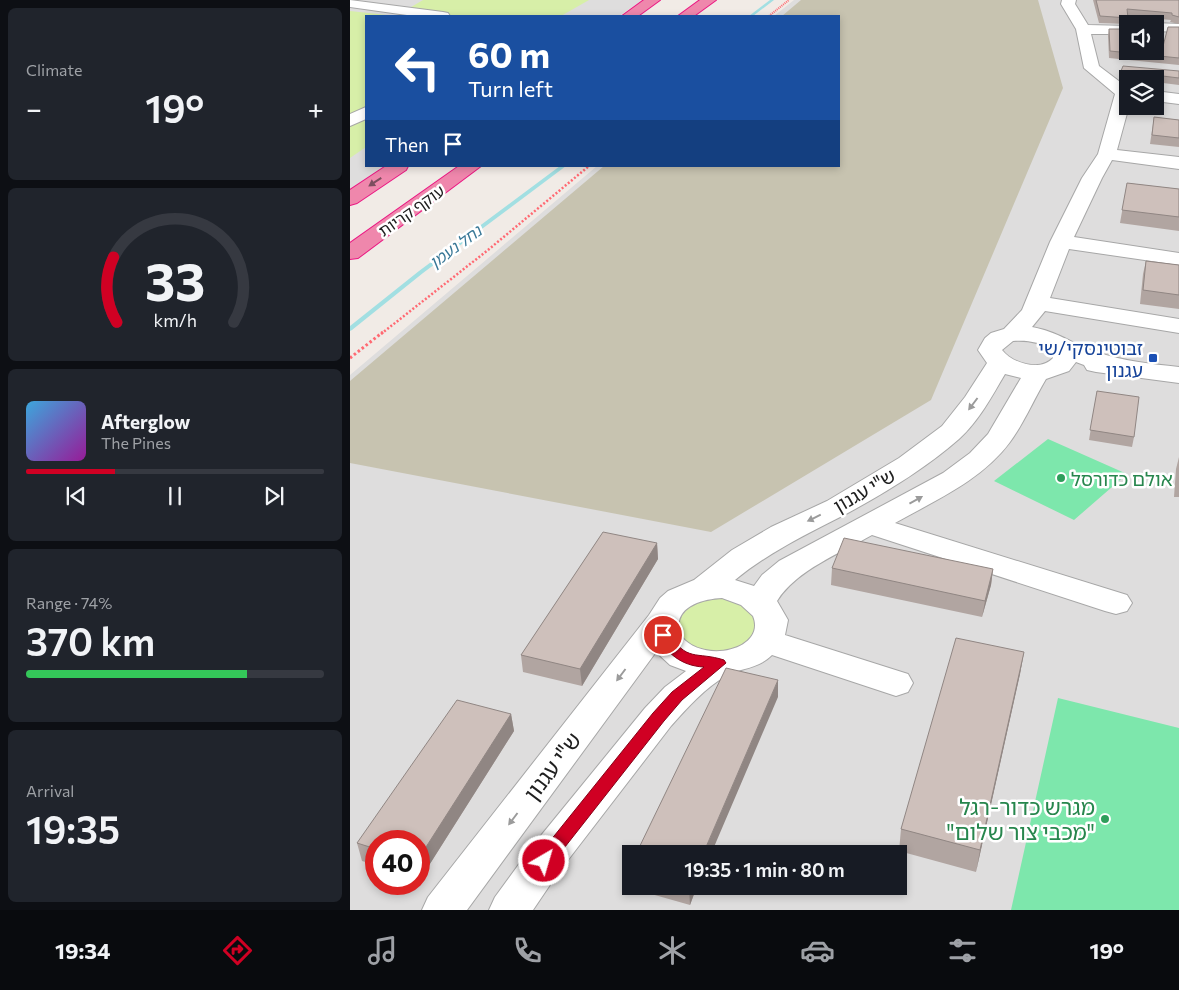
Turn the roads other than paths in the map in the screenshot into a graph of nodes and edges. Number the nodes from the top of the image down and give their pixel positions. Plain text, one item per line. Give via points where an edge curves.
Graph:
1 (362, 0) edge
2 (653, 0) edge
3 (709, 0) edge
4 (1069, 0) edge
5 (350, 3) edge
6 (400, 9) junction
7 (437, 15) edge
8 (630, 15) edge
9 (686, 15) edge
10 (1164, 27) edge
11 (1179, 28) edge
12 (1084, 29) junction
13 (1119, 30) edge
14 (1092, 63) junction
15 (1111, 65) dead end
16 (1119, 88) edge
17 (1164, 97) edge
18 (1179, 99) edge
19 (365, 113) edge
20 (1119, 115) edge
21 (350, 121) edge
22 (1107, 154) junction
23 (1179, 163) edge
24 (397, 167) edge
25 (471, 167) edge
26 (350, 198) edge
27 (1061, 242) junction
28 (350, 253) edge
29 (1179, 259) edge
30 (1034, 308) junction
31 (1179, 326) edge
32 (1012, 334) junction
33 (1052, 356) junction
34 (999, 363) junction
35 (1179, 375) edge
36 (871, 525) junction
37 (705, 588) junction
38 (760, 602) junction
39 (1116, 603) dead end
40 (661, 622) junction
41 (766, 641) junction
42 (719, 663) junction
43 (896, 683) dead end
44 (443, 910) edge
45 (510, 910) edge

1 - 6 street via 387,3
2 - 8 highway
3 - 9 highway
4 - 12 street via 1068,4
5 - 6 street
6 - 7 street
10 - 11 street
12 - 13 street
12 - 14 street
14 - 15 street
14 - 16 street via 1097,73
17 - 18 street
19 - 21 street
20 - 22 street
22 - 23 street
22 - 27 street
24 -> 26 highway
25 - 28 highway, עוקף קריות
27 - 29 street
27 - 30 street
30 - 31 street
30 - 32 street
30 - 33 street
32 - 33 street via 1024,333
32 - 34 street via 992,343 990,350
33 - 34 street via 1023,372
33 - 35 street
36 -> 33 street, ש"י עגנון via 952,479 980,459 999,438
34 -> 37 street, ש"י עגנון via 976,401 951,432 909,464 837,507 743,556
36 - 38 street, ש"י עגנון via 790,568 773,582
36 - 39 street
37 - 38 street via 736,590
37 - 40 street via 676,600 666,610
38 - 41 street via 770,620
40 - 42 street via 663,635 670,647 682,656 700,662
40 -> 44 street, ש"י עגנון
41 - 42 street via 738,660
41 - 43 street
42 - 45 street via 677,696 658,717 544,861

